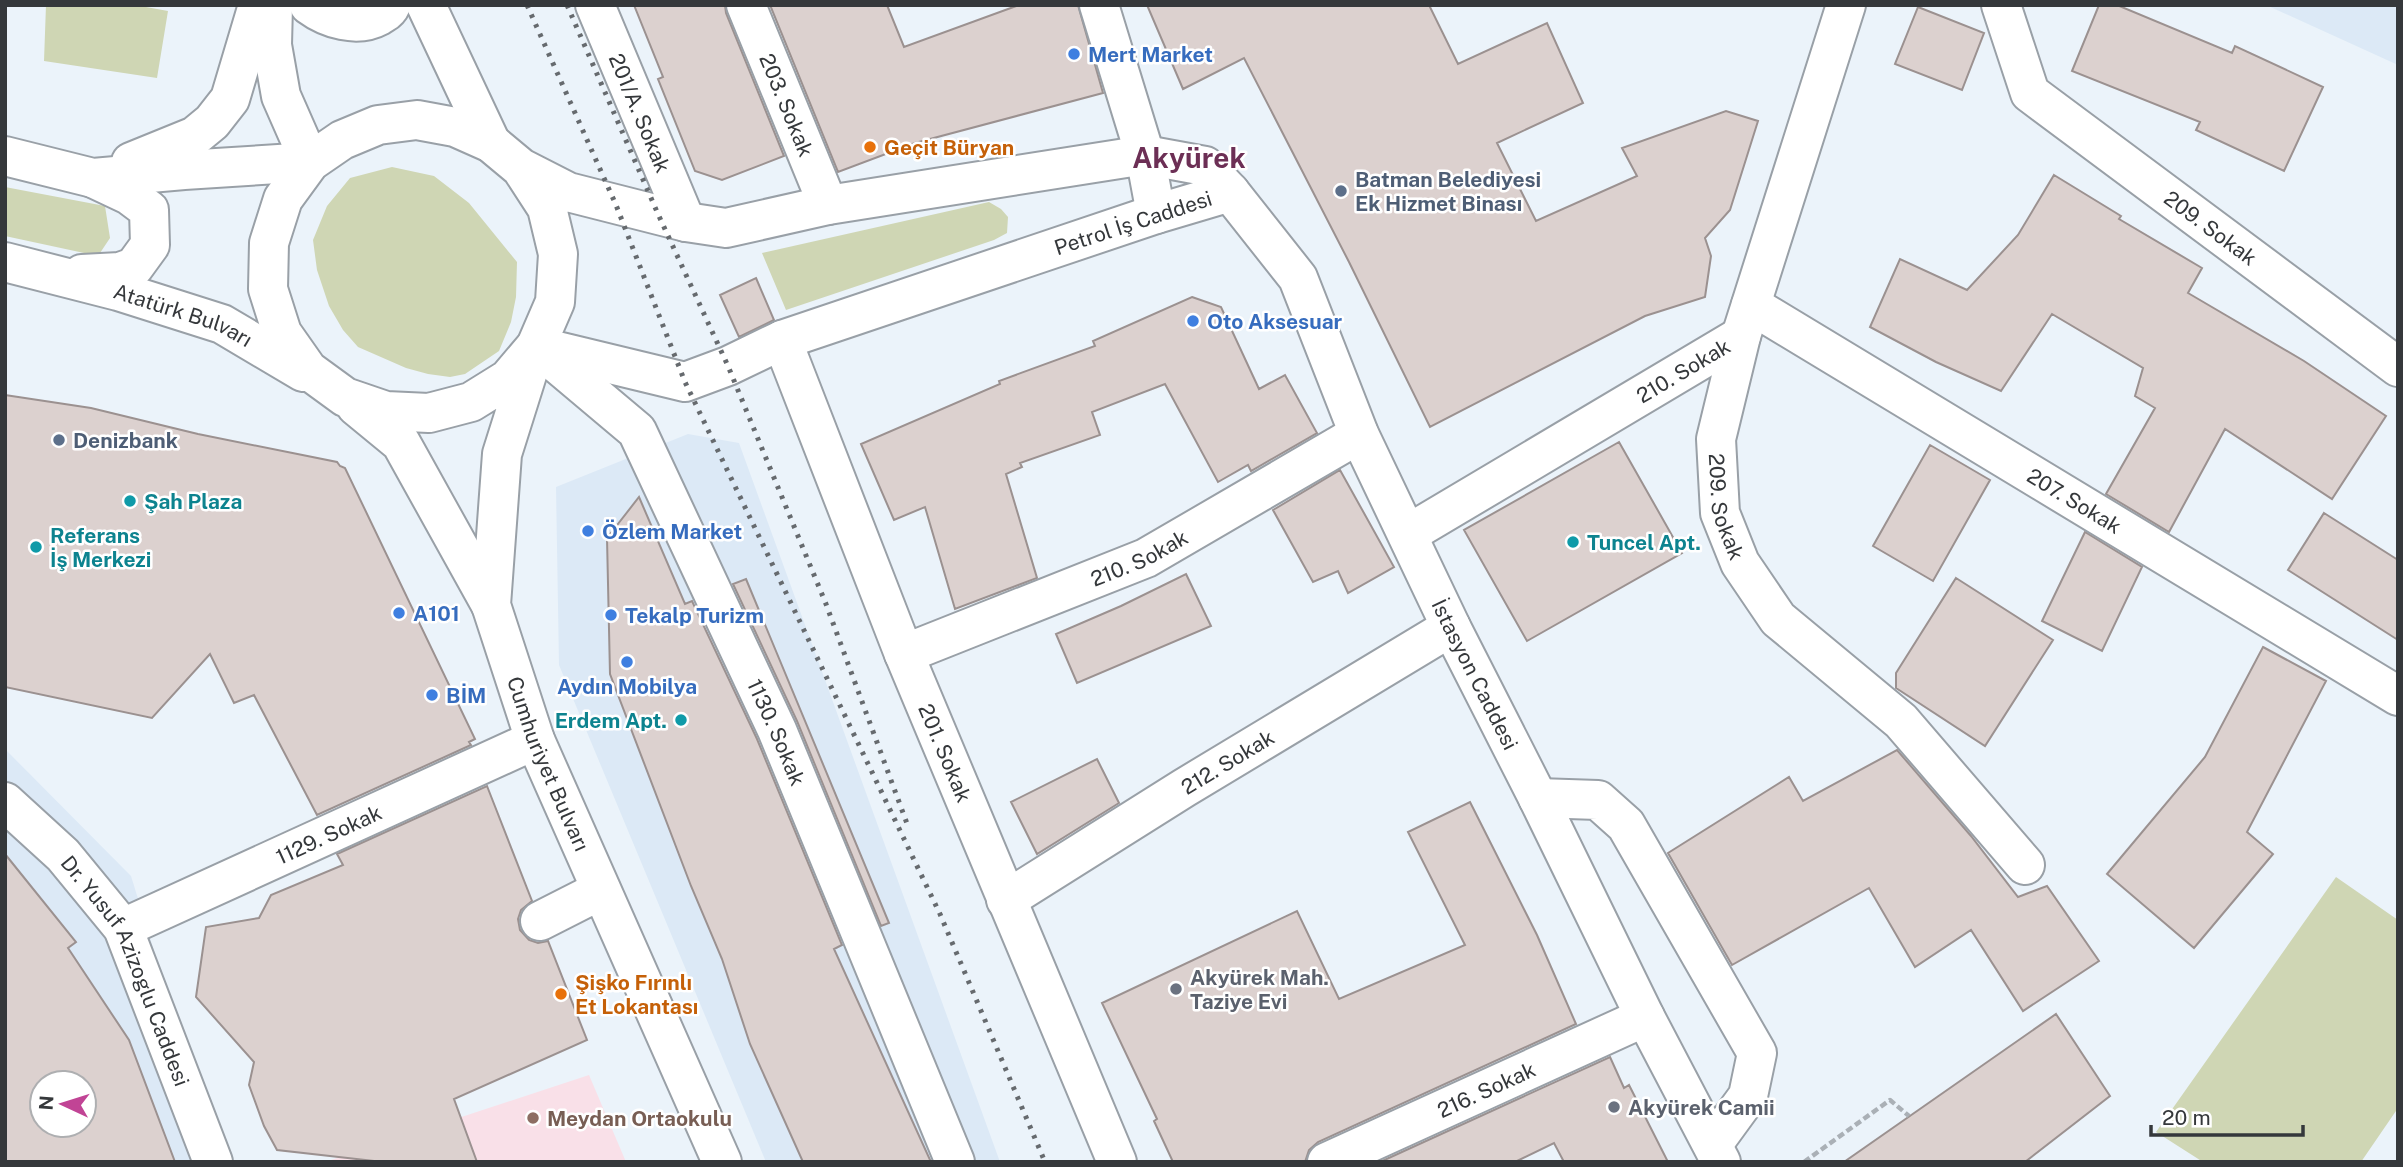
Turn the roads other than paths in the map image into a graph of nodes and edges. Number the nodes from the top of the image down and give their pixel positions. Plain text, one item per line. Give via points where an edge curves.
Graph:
1 (258, 5) edge
2 (273, 5) edge
3 (309, 5) edge
4 (391, 5) edge
5 (426, 5) edge
6 (595, 5) edge
7 (746, 5) edge
8 (1100, 5) edge
9 (1846, 5) edge
10 (2001, 5) edge
11 (491, 143) junction
12 (1145, 155) junction
13 (5, 156) edge
14 (310, 162) junction
15 (521, 168) junction
16 (93, 178) junction
17 (1230, 192) junction
18 (828, 205) junction
19 (1156, 214) junction
20 (686, 222) junction
21 (5, 262) edge
22 (57, 275) junction
23 (1746, 321) junction
24 (782, 340) junction
25 (536, 346) junction
26 (2398, 367) edge
27 (345, 397) junction
28 (1359, 434) junction
29 (1408, 534) junction
30 (491, 605) junction
31 (1451, 627) junction
32 (904, 654) junction
33 (2398, 696) edge
34 (535, 740) junction
35 (1538, 798) junction
36 (5, 802) edge
37 (2025, 865) dead end
38 (601, 890) junction
39 (1006, 900) junction
40 (540, 921) dead end
41 (123, 928) junction
42 (1645, 1017) junction
43 (1717, 1153) edge
44 (213, 1162) edge
45 (722, 1162) edge
46 (954, 1162) edge
47 (1117, 1162) edge
48 (1327, 1162) edge

1 - 16 street via 230,99 212,122 195,136
2 - 14 street via 272,45 281,96
3 - 4 street via 354,23 373,19
5 - 11 street
6 - 20 street, 201/A. Sokak
7 - 18 street, 203. Sokak
8 - 12 street
9 - 23 street, 209. Sokak
10 - 26 street, 209. Sokak via 2030,93
11 - 14 street via 455,127 416,120 378,125 342,139
11 - 15 street
12 - 17 street, Petrol İş Caddesi via 1205,166
12 - 18 street, Petrol İş Caddesi
12 - 19 street
13 - 16 street
14 - 16 street
14 - 27 street via 283,199 269,243 268,289 282,333 308,369
15 - 20 street, Petrol İş Caddesi via 568,192
15 - 25 street via 547,208 558,254 555,302
16 - 22 street via 149,210 150,245 134,267 120,272
17 - 19 street, Petrol İş Caddesi
17 - 28 street, İstasyon Caddesi via 1298,278
18 - 20 street, Petrol İş Caddesi via 726,228
19 - 24 street, Petrol İş Caddesi
21 - 22 street, Atatürk Bulvarı
22 - 27 street, Atatürk Bulvarı via 222,324
23 - 29 street, 210. Sokak
23 - 33 street, 207. Sokak
23 - 37 street, 209. Sokak via 1716,439 1720,513 1740,563 1778,619 1901,721
24 - 25 street, Petrol İş Caddesi via 685,382
24 - 32 street, 201. Sokak
25 - 27 street via 508,379 460,405 429,413 386,411
25 - 30 street, Cumhuriyet Bulvarı via 502,454
25 - 46 street, 1130. Sokak via 637,431 777,730
27 - 30 street via 401,443
28 - 29 street, İstasyon Caddesi
28 - 32 street, 210. Sokak via 1146,558
29 - 31 street, İstasyon Caddesi
30 - 34 street, Cumhuriyet Bulvarı
31 - 35 street, İstasyon Caddesi
31 - 39 street, 212. Sokak
32 - 39 street, 201. Sokak
34 - 38 street, Cumhuriyet Bulvarı
34 - 41 street, 1129. Sokak
35 - 42 street, İstasyon Caddesi
35 - 43 street via 1598,800 1626,825 1756,1053 1748,1096
36 - 41 street, Dr. Yusuf Azizoglu Caddesi via 63,855
38 - 40 street
38 - 45 street, Cumhuriyet Bulvarı
39 - 47 street, 201. Sokak
41 - 44 street, Dr. Yusuf Azizoglu Caddesi
42 - 43 street, İstasyon Caddesi
42 - 48 street, 216. Sokak

